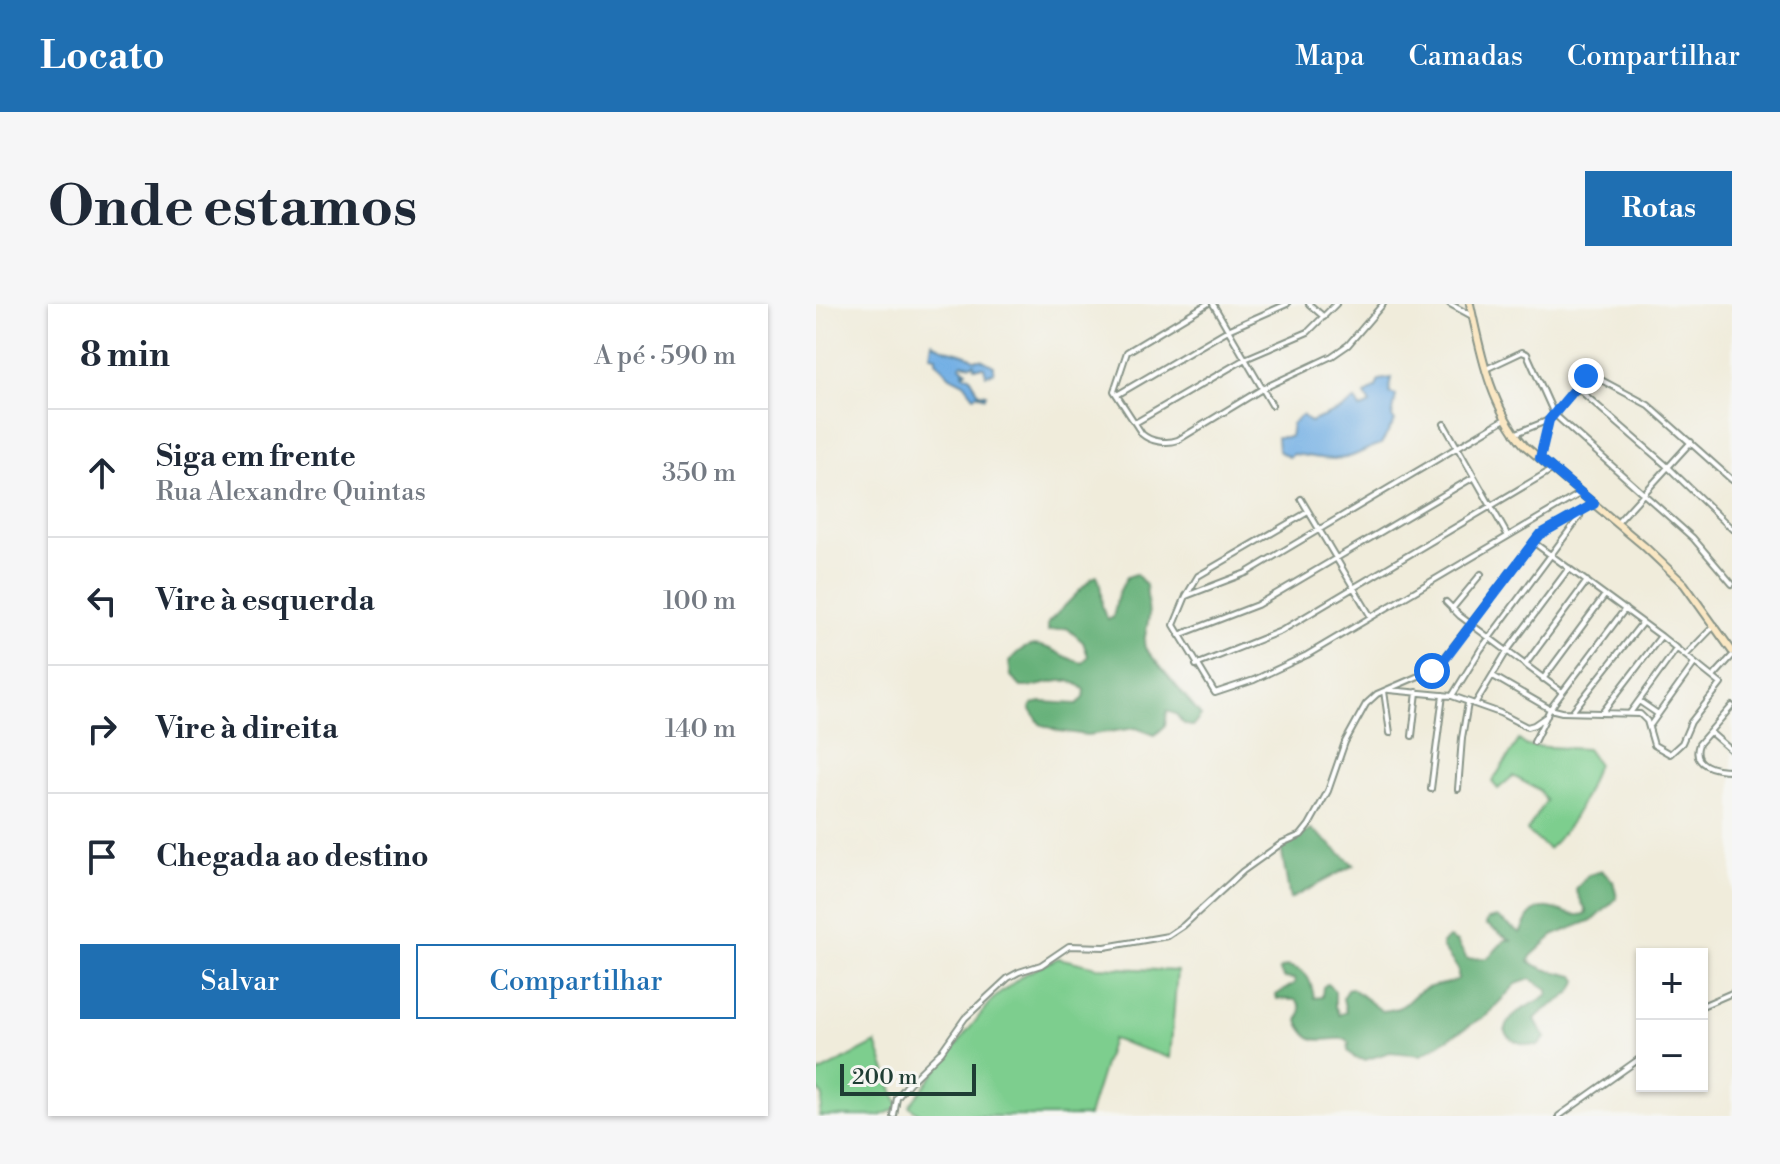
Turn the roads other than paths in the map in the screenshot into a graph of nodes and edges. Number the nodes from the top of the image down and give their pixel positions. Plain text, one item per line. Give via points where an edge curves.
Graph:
1 (1207, 304) edge
2 (1213, 304) edge
3 (1287, 304) edge
4 (1309, 304) edge
5 (1336, 304) edge
6 (1383, 304) edge
7 (1450, 304) edge
8 (1470, 304) edge
9 (1472, 316) junction
10 (1324, 317) junction
11 (1228, 330) junction
12 (1245, 359) junction
13 (1484, 370) junction
14 (1576, 387) junction
15 (1262, 389) junction
16 (1117, 395) junction
17 (1272, 405) dead end
18 (1554, 414) junction
19 (1505, 419) junction
20 (1549, 420) junction
21 (1135, 423) junction
22 (1444, 424) dead end
23 (1514, 434) junction
24 (1691, 442) junction
25 (1458, 447) junction
26 (1540, 458) junction
27 (1668, 467) junction
28 (1553, 469) junction
29 (1474, 477) junction
30 (1732, 480) edge
31 (1581, 493) junction
32 (1644, 493) junction
33 (1301, 499) dead end
34 (1594, 504) junction
35 (1492, 506) junction
36 (1308, 512) junction
37 (1583, 512) junction
38 (1617, 523) junction
39 (1732, 529) edge
40 (1319, 530) junction
41 (1508, 536) junction
42 (1533, 542) junction
43 (1551, 555) junction
44 (1337, 559) junction
45 (1569, 568) junction
46 (1481, 574) dead end
47 (1587, 581) junction
48 (1732, 584) edge
49 (1353, 587) junction
50 (1605, 595) junction
51 (1186, 596) junction
52 (1446, 602) dead end
53 (1452, 609) junction
54 (1625, 609) junction
55 (1371, 617) junction
56 (1642, 623) junction
57 (1471, 624) junction
58 (1715, 625) junction
59 (1179, 635) junction
60 (1661, 636) junction
61 (1489, 638) junction
62 (1677, 648) junction
63 (1731, 649) edge
64 (1507, 651) junction
65 (1685, 655) junction
66 (1694, 663) junction
67 (1196, 665) junction
68 (1525, 665) junction
69 (1493, 676) junction
70 (1713, 677) junction
71 (1543, 679) junction
72 (1386, 690) junction
73 (1417, 692) junction
74 (1562, 692) junction
75 (1443, 695) junction
76 (1452, 696) junction
77 (1639, 701) junction
78 (1468, 703) junction
79 (1475, 704) junction
80 (1732, 706) edge
81 (1550, 709) junction
82 (1572, 712) junction
83 (1602, 713) junction
84 (1630, 713) junction
85 (1658, 714) junction
86 (1547, 716) junction
87 (1649, 727) junction
88 (1710, 732) junction
89 (1390, 733) dead end
90 (1412, 736) dead end
91 (1534, 742) dead end
92 (1732, 749) edge
93 (1732, 770) edge
94 (1431, 789) dead end
95 (1458, 789) dead end
96 (1732, 993) edge
97 (1708, 1003) edge
98 (1636, 1061) edge
99 (894, 1116) edge
100 (1559, 1116) edge

1 - 16 street via 1127,352
2 - 11 street
3 - 11 street
4 - 10 street
5 - 10 street
6 - 15 street via 1348,345
7 - 9 street
8 - 9 main road
9 - 13 main road
10 - 12 street via 1308,332
11 - 12 street
11 - 16 street
12 - 15 street
12 - 21 street
13 - 18 street via 1527,354
13 - 19 main road
14 - 18 street
14 - 24 street via 1590,374 1648,405
14 - 27 street
15 - 17 street
15 - 21 street via 1178,440 1147,439
16 - 21 street
18 - 20 street
18 - 32 street
19 - 23 main road
19 - 25 street
20 - 23 street
20 - 26 street
22 - 25 street
23 - 26 main road
24 - 27 street
24 - 30 street
25 - 29 street
25 - 40 street
26 - 28 main road
27 - 32 street
27 - 39 street
28 - 31 main road
28 - 35 street
29 - 35 street
29 - 44 street
31 - 34 main road
31 - 41 street
32 - 38 street
32 - 48 street via 1712,557
33 - 36 street
34 - 37 street
34 - 38 main road
35 - 41 street
35 - 49 street
36 - 40 street
36 - 51 street via 1198,576
37 - 42 street
37 - 43 street
38 - 58 main road via 1684,584
40 - 44 street
40 - 51 street via 1246,573
41 - 55 street
42 - 43 street
42 - 57 street
43 - 45 street
43 - 61 street
44 - 49 street
44 - 59 street via 1257,605
45 - 47 street
45 - 64 street
46 - 53 street
47 - 50 street
47 - 68 street
49 - 55 street
49 - 67 street via 1281,631
50 - 54 street
50 - 71 street
51 - 59 street via 1174,621
52 - 53 street
53 - 57 street
54 - 56 street
54 - 74 street
55 - 67 street via 1274,672 1218,693
56 - 60 street
56 - 82 street
57 - 61 street
57 - 72 street via 1437,668
58 - 63 main road
58 - 65 street
59 - 67 street
60 - 62 street
60 - 83 street
61 - 64 street
61 - 76 street
62 - 65 street
62 - 77 street
63 - 70 street
64 - 68 street
64 - 69 street
65 - 66 street
66 - 70 street
66 - 85 street
68 - 71 street
69 - 79 street
69 - 81 street
70 - 87 street via 1721,684 1670,754 1654,745
71 - 74 street
72 - 73 street
72 - 89 street
72 - 99 street via 1371,699 1353,725 1328,791 1301,835 1243,871 1168,936 1105,947 1069,946 1008,978 909,1083 897,1098
73 - 75 street
73 - 90 street
74 - 81 street
75 - 76 street
75 - 94 street
76 - 78 street
77 - 84 street
77 - 85 street
78 - 79 street
78 - 95 street
79 - 86 street via 1529,727
80 - 88 street
81 - 82 street
81 - 86 street
82 - 83 street
83 - 84 street
84 - 87 street via 1645,716
85 - 87 street
86 - 91 street
88 - 92 street
88 - 93 street via 1697,749 1700,762
96 - 97 street
98 - 100 street

